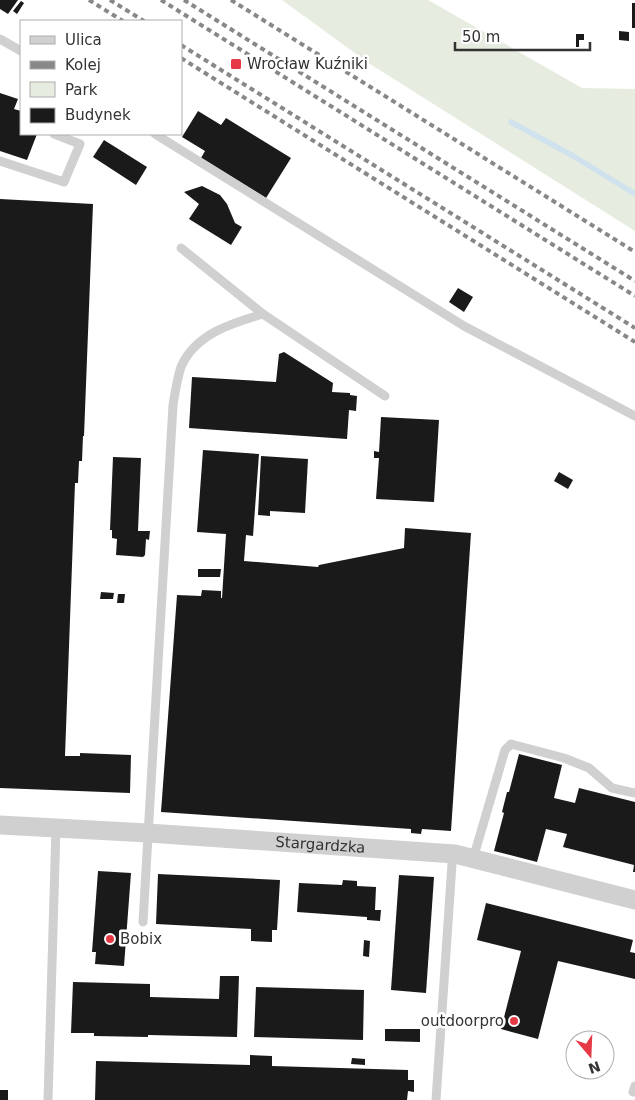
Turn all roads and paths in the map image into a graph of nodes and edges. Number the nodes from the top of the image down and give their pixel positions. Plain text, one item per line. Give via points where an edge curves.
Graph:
1 (0, 39) edge
2 (20, 51) edge
3 (57, 135) edge
4 (157, 135) edge
5 (0, 161) edge
6 (181, 248) dead end
7 (263, 314) junction
8 (385, 396) dead end
9 (635, 416) edge
10 (635, 793) edge
11 (0, 825) edge
12 (56, 828) junction
13 (148, 833) junction
14 (455, 854) junction
15 (473, 859) junction
16 (635, 900) edge
17 (143, 922) dead end
18 (635, 1086) edge
19 (635, 1092) edge
20 (48, 1100) edge
21 (436, 1100) edge

1 - 2 lane
3 - 5 lane via 80,144 64,182
4 - 9 lane via 464,326
6 - 7 lane
7 - 8 lane
7 - 13 lane via 218,329 195,346 181,367 172,415
10 - 15 lane via 612,788 589,768 564,758 511,744 505,750
11 - 12 street, Stargardzka
12 - 13 street, Stargardzka
12 - 20 lane
13 - 14 street, Stargardzka
13 - 17 lane
14 - 15 street, Stargardzka
14 - 21 lane
15 - 16 street, Stargardzka
18 - 19 lane

